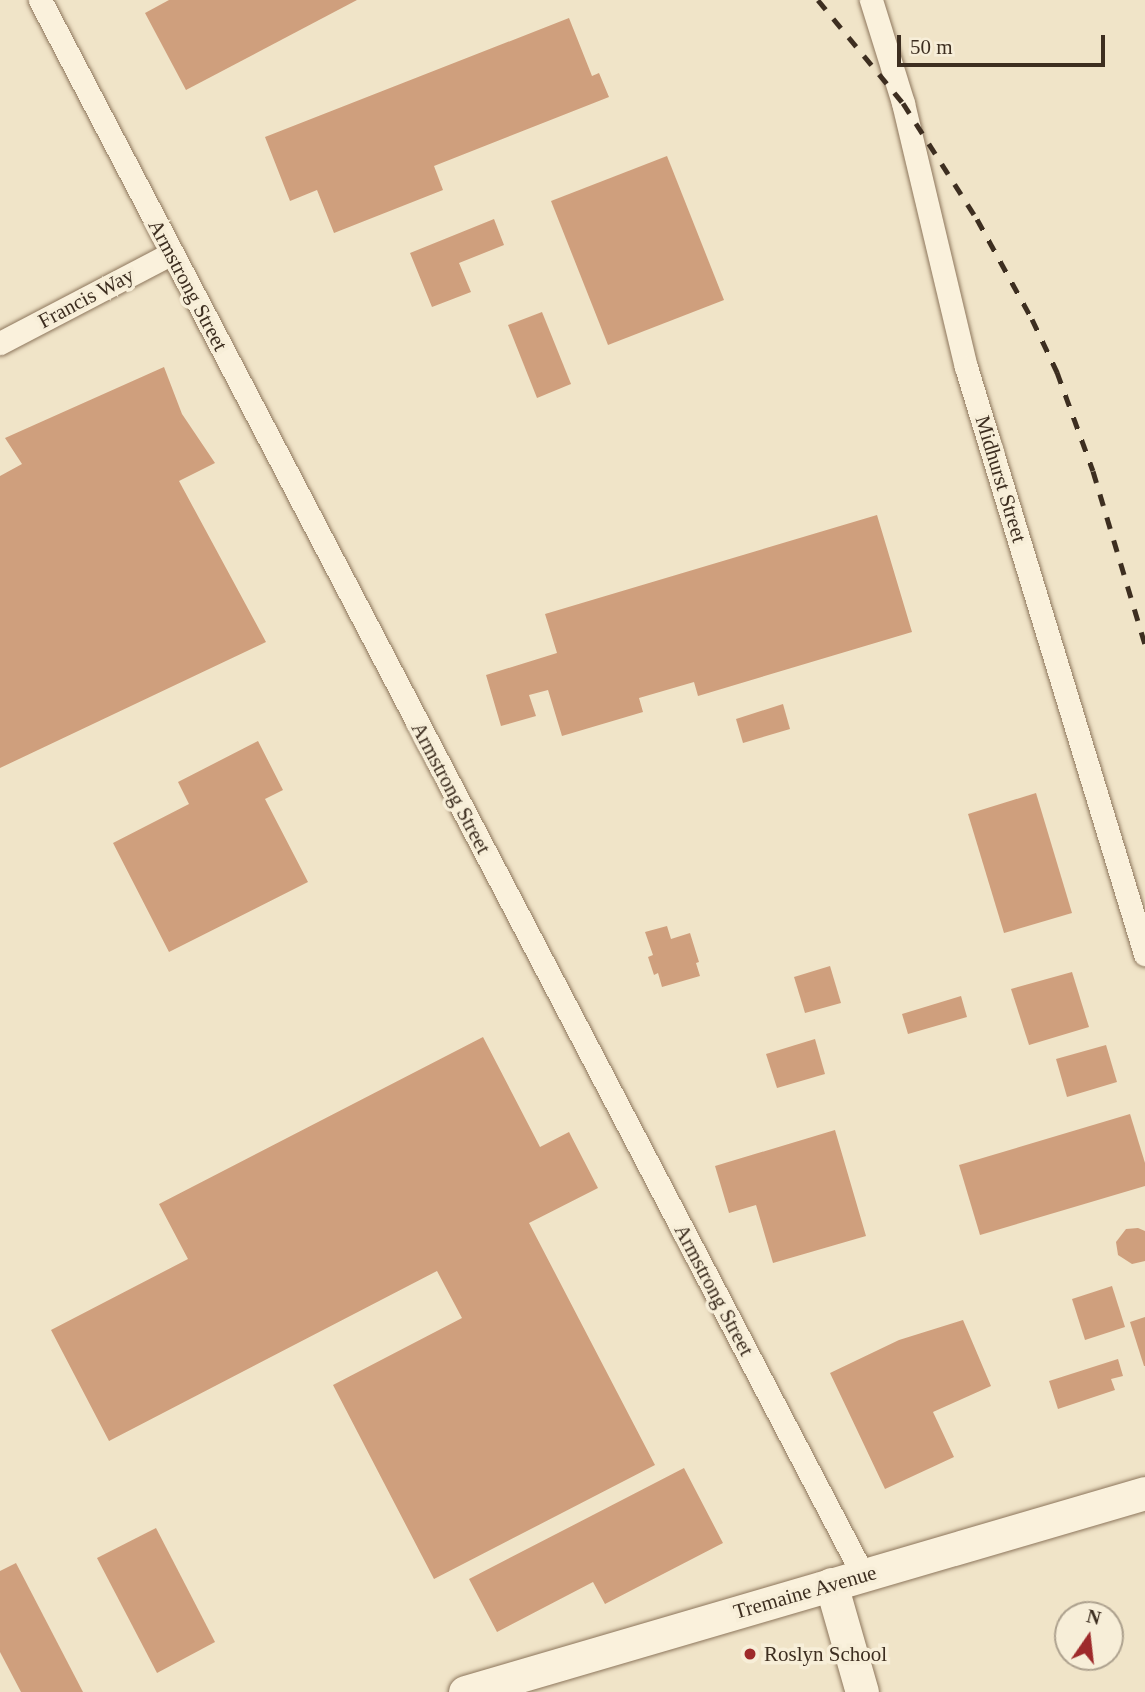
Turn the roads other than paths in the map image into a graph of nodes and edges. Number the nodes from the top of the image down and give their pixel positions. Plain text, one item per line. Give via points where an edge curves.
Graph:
1 (40, 0) edge
2 (871, 0) edge
3 (172, 253) junction
4 (0, 343) edge
5 (1145, 954) edge
6 (1145, 1493) edge
7 (863, 1575) junction
8 (831, 1584) junction
9 (465, 1692) edge
10 (862, 1692) edge

1 - 3 street, Armstrong Street
2 - 5 street, Midhurst Street via 903,103 967,367
3 - 4 street, Francis Way
3 - 7 street, Armstrong Street
6 - 7 main road, Tremaine Avenue
7 - 8 main road, Tremaine Avenue
8 - 9 main road, Tremaine Avenue
8 - 10 main road

